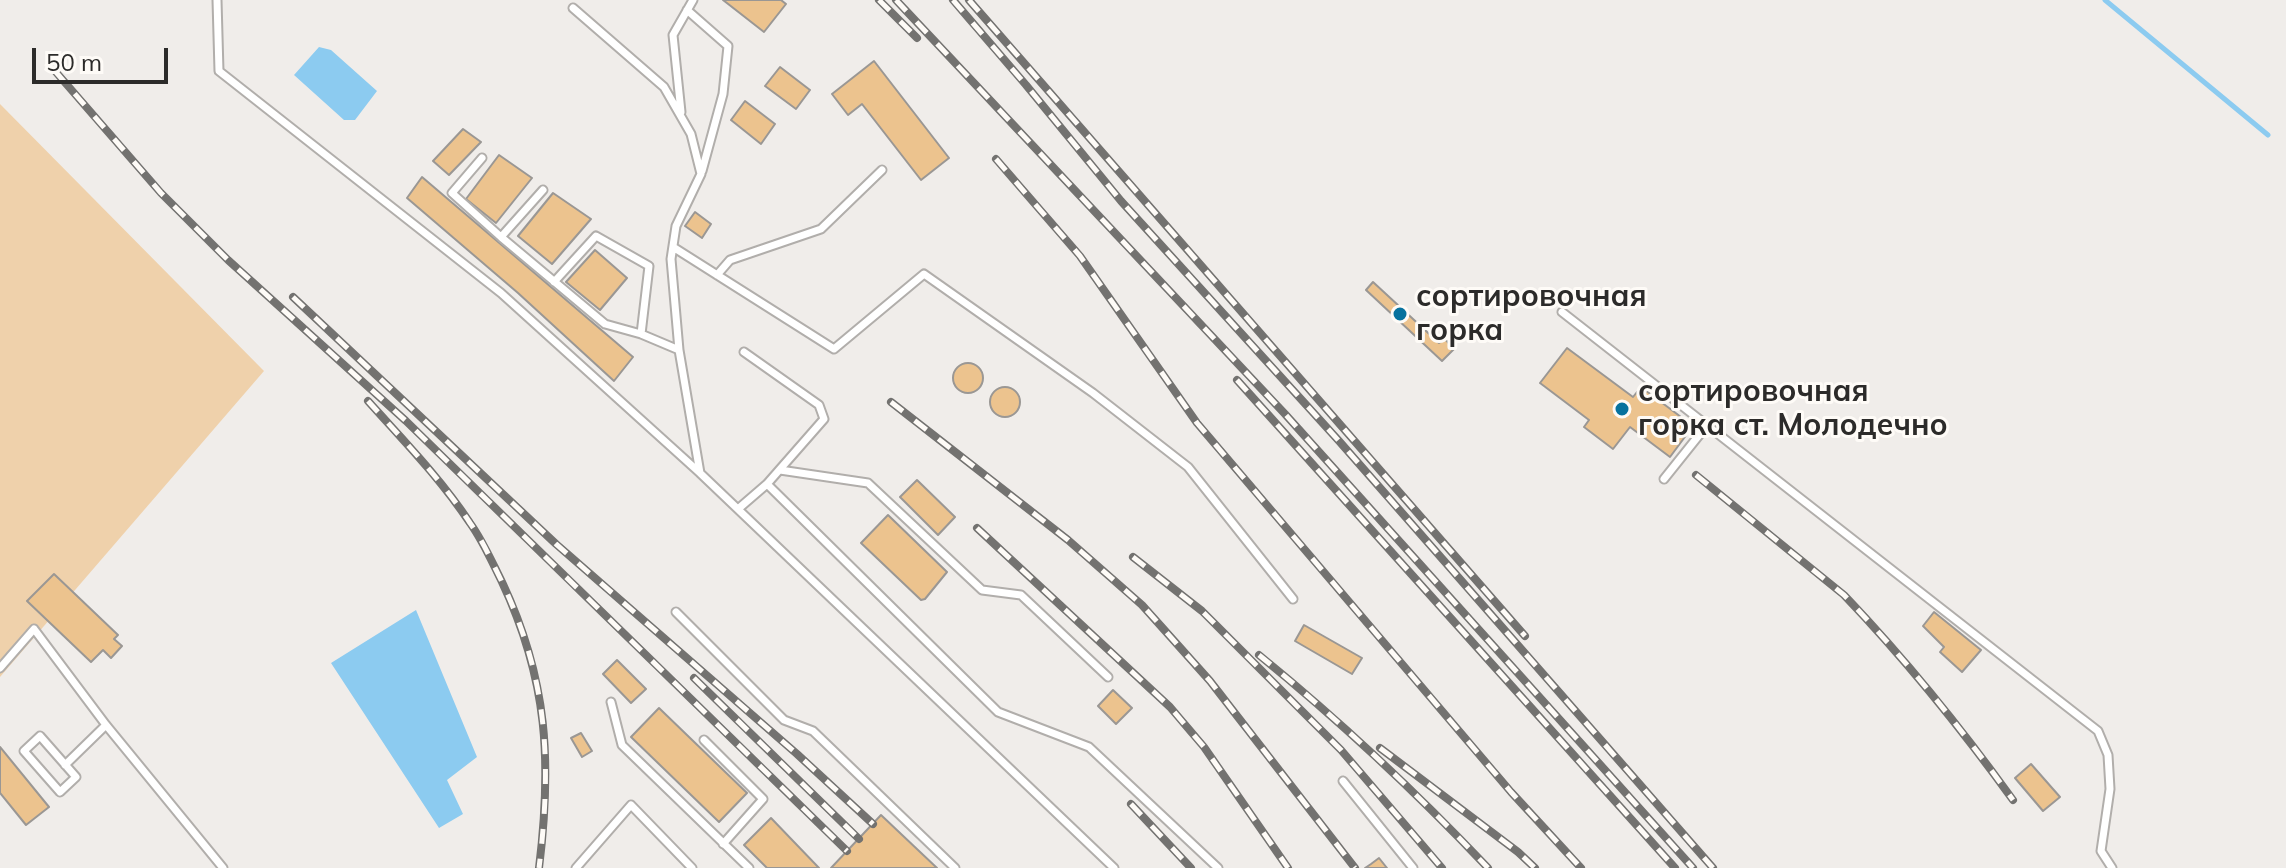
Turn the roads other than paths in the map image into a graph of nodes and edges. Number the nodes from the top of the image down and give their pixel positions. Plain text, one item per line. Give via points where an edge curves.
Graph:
1 (217, 0) edge
2 (693, 0) edge
3 (573, 8) dead end
4 (687, 10) junction
5 (682, 118) junction
6 (482, 158) dead end
7 (882, 170) dead end
8 (701, 174) junction
9 (543, 190) dead end
10 (501, 237) junction
11 (673, 247) junction
12 (717, 275) junction
13 (554, 282) junction
14 (1562, 312) dead end
15 (641, 334) junction
16 (679, 350) junction
17 (744, 352) dead end
18 (1708, 424) junction
19 (780, 470) junction
20 (700, 473) junction
21 (1664, 479) dead end
22 (767, 484) junction
23 (738, 509) junction
24 (1293, 599) dead end
25 (676, 612) dead end
26 (0, 668) edge
27 (1108, 677) dead end
28 (611, 702) dead end
29 (106, 725) junction
30 (704, 740) dead end
31 (65, 765) junction
32 (1343, 781) dead end
33 (723, 844) junction
34 (223, 868) edge
35 (576, 868) edge
36 (692, 868) edge
37 (749, 868) edge
38 (955, 868) edge
39 (1114, 868) edge
40 (1218, 868) edge
41 (1413, 868) edge
42 (2112, 868) edge

1 - 20 lane via 219,71 501,293
2 - 4 lane
3 - 5 lane via 664,87
4 - 5 lane via 673,35
4 - 8 lane via 728,46 723,94
5 - 8 lane
6 - 10 lane via 452,193
7 - 12 lane via 821,229 730,260
8 - 11 lane via 676,226
9 - 10 lane
10 - 13 lane
11 - 12 lane
11 - 16 lane
12 - 24 lane via 834,349 924,274 1188,467
13 - 15 lane via 605,324
13 - 15 lane via 596,236 649,266
14 - 18 lane
15 - 16 lane
16 - 20 lane
17 - 19 lane via 819,405 824,419
18 - 21 lane
18 - 42 lane via 2098,731 2108,755 2110,789 2101,851
19 - 22 lane
19 - 27 lane via 868,483 982,590 1021,595
20 - 23 lane
22 - 23 lane
22 - 40 lane via 998,712 1089,747
23 - 39 lane
25 - 38 lane via 784,720 813,731
26 - 29 lane via 34,629
28 - 33 lane via 622,745
29 - 31 lane
29 - 34 lane
30 - 33 lane via 763,799
31 - 31 lane via 40,736 24,751 60,792 76,777
32 - 41 lane
33 - 37 lane
35 - 36 lane via 631,805

